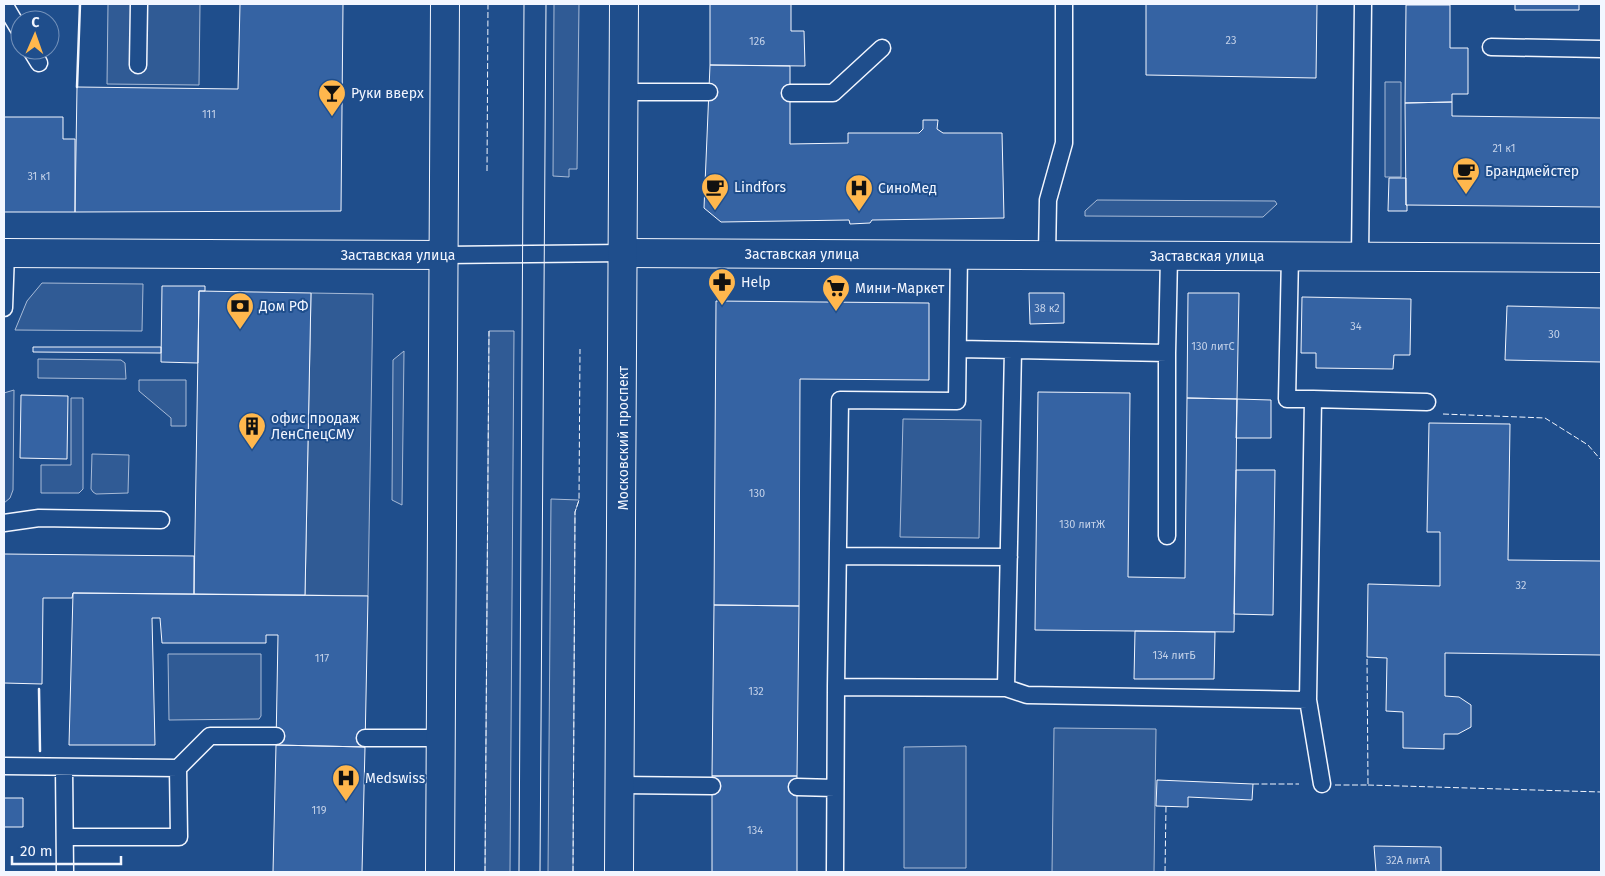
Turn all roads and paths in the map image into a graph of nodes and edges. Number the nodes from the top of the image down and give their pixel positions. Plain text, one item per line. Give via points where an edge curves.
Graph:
1 (139, 4) edge
2 (445, 4) edge
3 (624, 4) edge
4 (1064, 4) edge
5 (1363, 4) edge
6 (1491, 47) dead end
7 (882, 48) dead end
8 (1601, 49) edge
9 (138, 65) dead end
10 (624, 92) junction
11 (709, 92) dead end
12 (790, 93) dead end
13 (5, 253) edge
14 (624, 253) junction
15 (959, 254) junction
16 (444, 255) junction
17 (1047, 255) junction
18 (1169, 256) junction
19 (1290, 256) junction
20 (1360, 256) junction
21 (1601, 258) edge
22 (4, 308) edge
23 (958, 348) junction
24 (1013, 350) junction
25 (1167, 353) junction
26 (1313, 399) junction
27 (1427, 402) dead end
28 (161, 520) dead end
29 (4, 523) edge
30 (1167, 536) dead end
31 (838, 556) junction
32 (1009, 557) junction
33 (836, 687) junction
34 (1006, 688) junction
35 (1308, 700) junction
36 (276, 736) dead end
37 (365, 738) dead end
38 (442, 738) junction
39 (4, 766) edge
40 (64, 767) junction
41 (178, 768) junction
42 (1322, 784) dead end
43 (620, 785) junction
44 (712, 786) dead end
45 (797, 787) dead end
46 (836, 788) junction
47 (65, 837) junction
48 (65, 872) edge
49 (440, 872) edge
50 (619, 872) edge
51 (835, 872) edge

1 - 9 lane
2 - 16 main road
3 - 10 main road, Московский проспект
4 - 17 lane via 1064,143 1048,200
5 - 20 lane
6 - 8 lane
7 - 12 lane via 833,93
10 - 11 lane
10 - 14 main road, Московский проспект
13 - 16 main road, Заставская улица
13 - 22 lane
14 - 15 main road, Заставская улица
14 - 16 lane, Заставская улица
14 - 43 main road, Московский проспект
15 - 17 main road, Заставская улица
15 - 23 lane
16 - 38 main road
17 - 18 main road, Заставская улица
18 - 19 main road, Заставская улица
18 - 25 lane
19 - 20 main road, Заставская улица
19 - 26 lane via 1287,399
20 - 21 main road, Заставская улица
23 - 24 lane
23 - 31 lane via 957,401 840,400
24 - 25 lane
24 - 32 lane
25 - 30 lane
26 - 27 lane
26 - 35 lane
28 - 29 lane via 39,518
31 - 32 lane
31 - 33 lane
32 - 34 lane
33 - 34 lane
33 - 46 lane
34 - 35 lane via 1027,694
35 - 42 lane
36 - 41 lane via 210,736
37 - 38 lane
38 - 49 main road
39 - 40 lane
40 - 41 lane
40 - 47 lane
41 - 47 lane via 179,837
43 - 44 lane
43 - 50 main road, Московский проспект
45 - 46 lane
46 - 51 lane
47 - 48 lane

